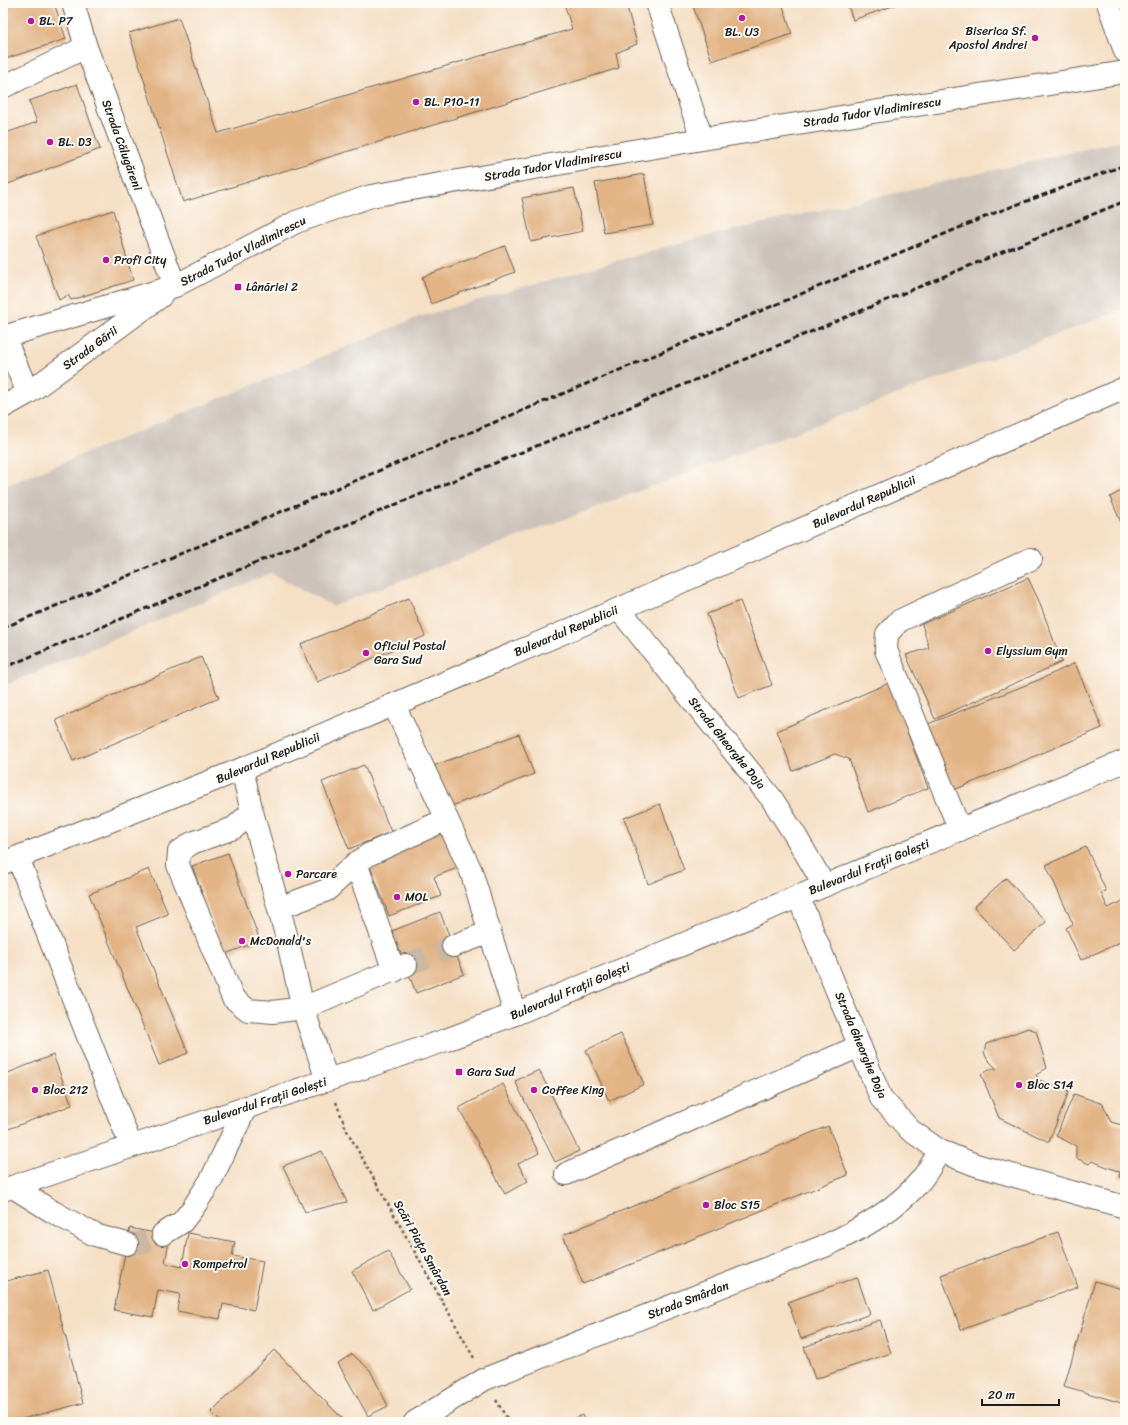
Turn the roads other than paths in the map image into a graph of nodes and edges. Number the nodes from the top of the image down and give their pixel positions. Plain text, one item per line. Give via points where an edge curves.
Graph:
1 (73, 3) edge
2 (657, 3) edge
3 (1108, 3) edge
4 (86, 47) junction
5 (1125, 51) edge
6 (1125, 72) edge
7 (3, 87) edge
8 (702, 139) junction
9 (175, 286) junction
10 (3, 336) edge
11 (1125, 388) edge
12 (28, 393) junction
13 (3, 407) edge
14 (1031, 559) dead end
15 (619, 609) junction
16 (394, 705) junction
17 (1125, 761) edge
18 (242, 770) junction
19 (252, 812) junction
20 (447, 819) junction
21 (960, 830) junction
22 (10, 861) edge
23 (356, 863) junction
24 (824, 885) junction
25 (798, 896) junction
26 (279, 908) junction
27 (490, 932) junction
28 (453, 946) tunnel mouth
29 (303, 1008) junction
30 (515, 1014) junction
31 (860, 1046) junction
32 (327, 1080) junction
33 (246, 1108) junction
34 (131, 1146) junction
35 (940, 1151) junction
36 (566, 1174) dead end
37 (8, 1188) edge
38 (1125, 1206) edge
39 (163, 1234) tunnel mouth
40 (127, 1244) tunnel mouth
41 (415, 1422) edge

1 - 4 street, Strada Călugăreni
2 - 8 street
3 - 5 street
4 - 7 street
4 - 9 street, Strada Călugăreni
6 - 8 street, Strada Tudor Vladimirescu
8 - 9 street, Strada Tudor Vladimirescu via 371,196 296,222
9 - 10 street, Strada Tudor Vladimirescu
9 - 12 street, Strada Gării
10 - 12 street
11 - 15 street, Bulevardul Republicii
12 - 13 street, Strada Gării
14 - 21 street via 899,621 887,634 886,650
15 - 16 street, Bulevardul Republicii
15 - 24 street, Strada Gheorghe Doja via 772,799
16 - 18 street, Bulevardul Republicii
16 - 20 street
17 - 21 street, Bulevardul Frații Golești
18 - 19 street
18 - 22 street, Bulevardul Republicii
19 - 26 street
19 - 29 street via 234,828 192,843 179,852 178,865 233,998 248,1010 273,1012
20 - 23 street via 370,854
20 - 27 street via 471,871
21 - 24 street, Bulevardul Frații Golești
22 - 34 street
23 - 26 street via 327,890
23 - 29 street via 400,968
24 - 25 street, Bulevardul Frații Golești
25 - 30 street, Bulevardul Frații Golești
25 - 31 street, Strada Gheorghe Doja
26 - 29 street
27 - 28 street
27 - 30 street
29 - 32 street
30 - 32 street, Bulevardul Frații Golești
31 - 35 street, Strada Gheorghe Doja via 881,1098 910,1130
31 - 36 street
32 - 33 street, Bulevardul Frații Golești
33 - 34 street, Bulevardul Frații Golești
33 - 39 street via 211,1180 193,1208 182,1222
34 - 37 street, Bulevardul Frații Golești
35 - 38 street, Strada Gheorghe Doja via 1021,1179
35 - 41 street, Strada Smârdan via 921,1180 894,1205 858,1231 485,1379
37 - 40 street via 95,1235

